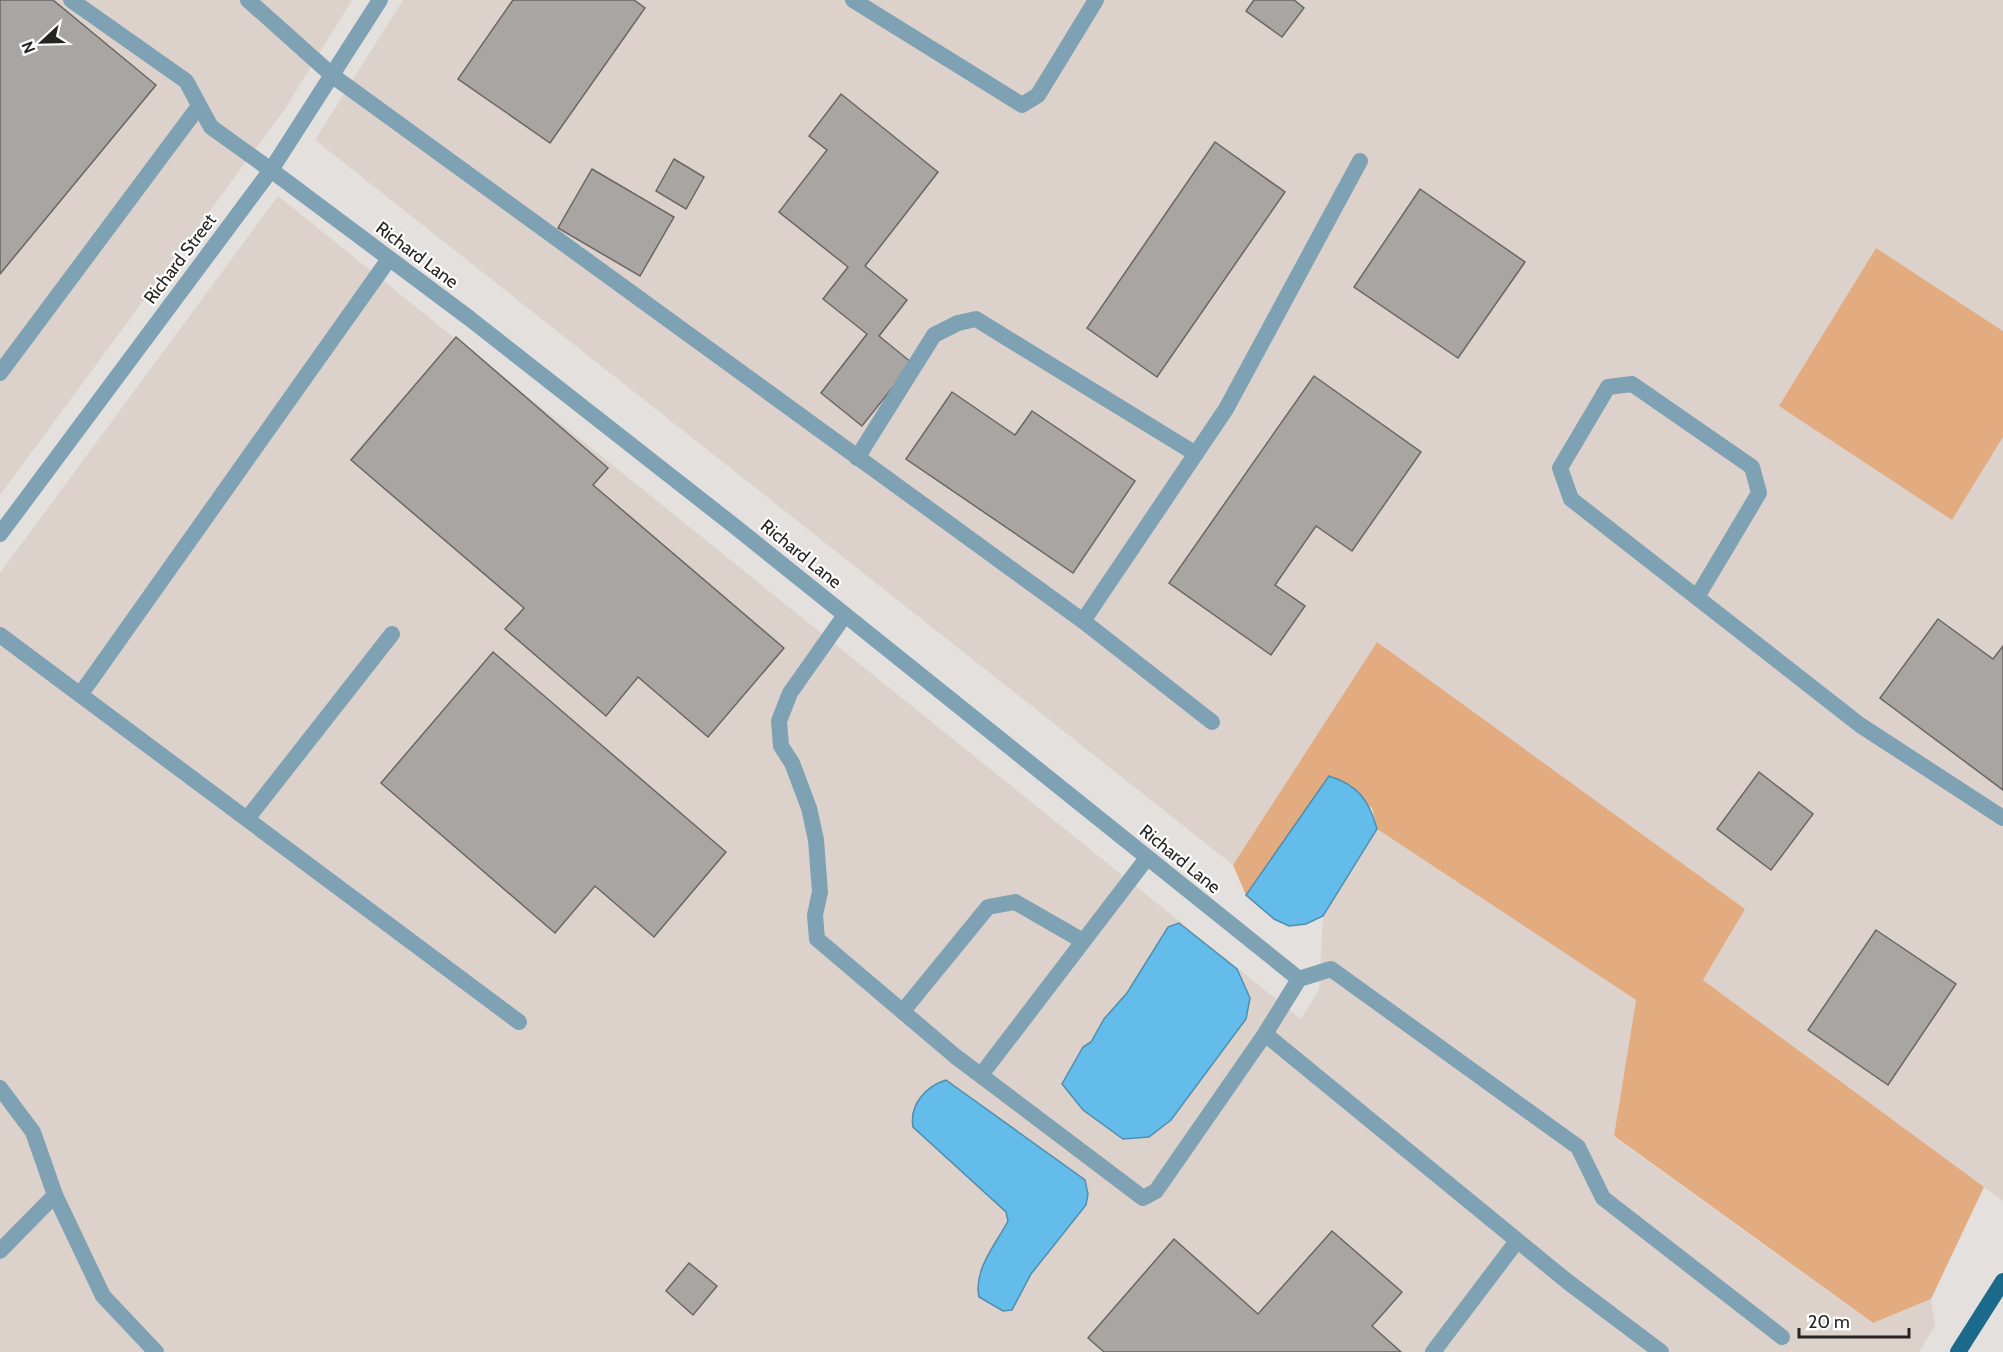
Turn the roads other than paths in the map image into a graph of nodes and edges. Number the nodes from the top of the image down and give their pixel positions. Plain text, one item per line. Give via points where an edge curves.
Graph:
1 (71, 0) edge
2 (248, 0) edge
3 (380, 0) edge
4 (853, 0) edge
5 (1095, 0) edge
6 (333, 76) junction
7 (199, 106) junction
8 (1360, 161) dead end
9 (271, 170) junction
10 (389, 260) junction
11 (0, 374) edge
12 (1196, 454) junction
13 (857, 458) junction
14 (0, 534) edge
15 (1697, 597) junction
16 (845, 615) junction
17 (1083, 621) junction
18 (392, 634) dead end
19 (0, 635) edge
20 (80, 695) junction
21 (1212, 722) dead end
22 (2003, 818) edge
23 (247, 819) junction
24 (1147, 858) junction
25 (1083, 941) junction
26 (1299, 980) junction
27 (903, 1011) junction
28 (519, 1022) dead end
29 (1264, 1034) junction
30 (981, 1075) junction
31 (0, 1088) edge
32 (55, 1195) junction
33 (1517, 1241) junction
34 (0, 1251) edge
35 (2003, 1281) edge
36 (1782, 1337) dead end
37 (156, 1352) edge
38 (1433, 1352) edge
39 (1661, 1352) edge
40 (1958, 1352) edge

1 - 7 street, Richard Lane via 186,81
2 - 6 street
3 - 6 street, Richard Street
4 - 5 street via 1022,105 1038,95
6 - 9 street, Richard Street
6 - 13 street
7 - 9 street, Richard Lane via 211,126
7 - 11 street
8 - 12 street via 1226,409
9 - 10 street, Richard Lane
9 - 14 street, Richard Street
10 - 16 street, Richard Lane via 516,355
10 - 20 street
12 - 13 street via 976,319 934,335
12 - 17 street
13 - 17 street
15 - 15 street via 1571,499 1560,468 1608,387 1632,384 1752,467 1759,493
15 - 22 street via 1860,725
16 - 24 street, Richard Lane
16 - 27 street via 790,693 779,722 781,746 792,763 809,808 816,840 820,892 815,915 817,939
17 - 21 street
18 - 23 street
19 - 20 street
20 - 23 street
23 - 28 street
24 - 25 street
24 - 26 street, Richard Lane
25 - 27 street via 1015,902 988,908
25 - 30 street
26 - 29 street
26 - 36 street via 1331,969 1578,1147 1603,1198
27 - 30 street
29 - 30 street via 1156,1191 1143,1198
29 - 33 street
31 - 32 street via 33,1132
32 - 34 street
32 - 37 street via 104,1296
33 - 38 street
33 - 39 street
35 - 40 main road

